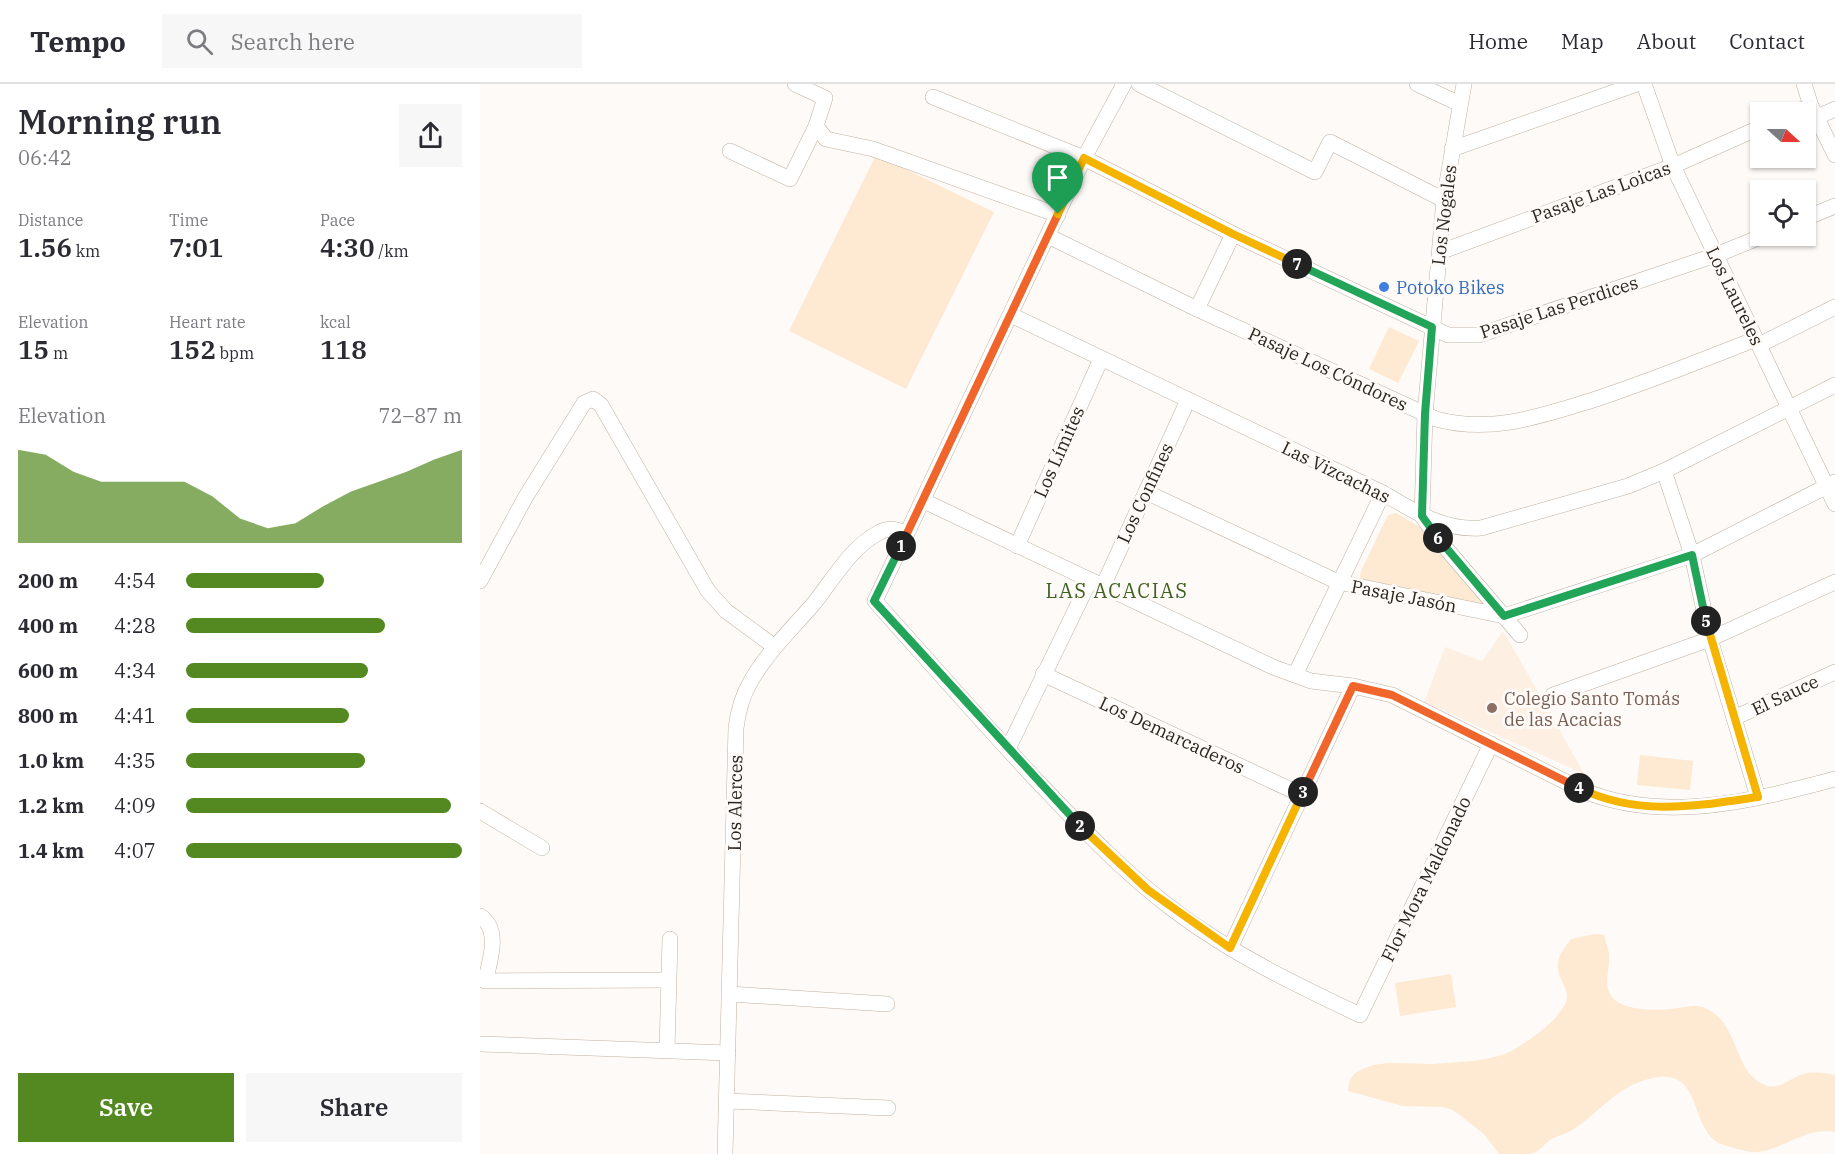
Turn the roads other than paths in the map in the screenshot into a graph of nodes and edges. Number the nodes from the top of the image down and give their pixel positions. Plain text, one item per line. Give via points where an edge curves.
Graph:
1 (795, 84) edge
2 (1124, 84) edge
3 (1139, 84) edge
4 (1417, 84) edge
5 (1464, 84) edge
6 (1637, 84) edge
7 (1644, 84) edge
8 (1804, 84) edge
9 (933, 97) dead end
10 (1810, 102) edge
11 (1460, 104) junction
12 (1835, 109) edge
13 (1816, 112) edge
14 (1816, 116) edge
15 (816, 126) junction
16 (1750, 133) edge
17 (1452, 149) junction
18 (729, 151) dead end
19 (1835, 155) edge
20 (1084, 158) junction
21 (1673, 166) junction
22 (1444, 200) junction
23 (1835, 206) edge
24 (1058, 214) junction
25 (1816, 214) edge
26 (1233, 234) junction
27 (1048, 236) junction
28 (1750, 241) edge
29 (1440, 252) junction
30 (1716, 255) junction
31 (1835, 307) edge
32 (1197, 309) junction
33 (1011, 315) junction
34 (1432, 327) junction
35 (1758, 342) junction
36 (1101, 358) junction
37 (1835, 385) edge
38 (1188, 400) junction
39 (1789, 407) junction
40 (1425, 414) junction
41 (1664, 471) junction
42 (1831, 484) edge
43 (1146, 492) junction
44 (1383, 493) junction
45 (924, 501) junction
46 (1835, 504) edge
47 (1422, 516) junction
48 (907, 533) junction
49 (1017, 546) junction
50 (1692, 555) junction
51 (480, 581) edge
52 (1338, 582) junction
53 (1835, 582) edge
54 (1096, 583) junction
55 (1504, 616) junction
56 (1520, 635) dead end
57 (1710, 639) junction
58 (775, 647) junction
59 (1835, 672) edge
60 (1043, 674) junction
61 (1295, 675) junction
62 (1353, 686) junction
63 (1553, 695) dead end
64 (1734, 718) junction
65 (1491, 744) junction
66 (1008, 749) junction
67 (1835, 779) edge
68 (1302, 795) junction
69 (1758, 797) junction
70 (480, 811) edge
71 (542, 848) dead end
72 (480, 916) edge
73 (670, 939) dead end
74 (1230, 948) junction
75 (668, 981) junction
76 (730, 994) junction
77 (887, 1004) dead end
78 (480, 1044) edge
79 (667, 1050) junction
80 (728, 1053) junction
81 (727, 1101) junction
82 (888, 1108) dead end
83 (725, 1154) edge

1 - 15 street via 825,98
2 - 20 street
3 - 22 street via 1315,172 1330,142
4 - 11 street
5 - 11 street, Los Nogales
6 - 17 street
7 - 21 street, Los Laureles
8 - 10 street
9 - 20 street, Pasaje Las Perdices
11 - 17 street, Los Nogales
12 - 13 street
14 - 19 street
15 - 18 street via 790,179
15 - 24 street via 826,139 873,149
16 - 21 street, Pasaje Las Loicas
17 - 22 street, Los Nogales
20 - 24 street
20 - 26 street, Pasaje Las Perdices
21 - 29 street, Pasaje Las Loicas
21 - 30 street, Los Laureles
22 - 29 street, Los Nogales
23 - 25 street
24 - 27 street
26 - 32 street
26 - 34 street, Pasaje Las Perdices
27 - 32 street, Pasaje Los Cóndores
27 - 33 street
28 - 30 street, Pasaje Las Perdices
29 - 34 street, Los Nogales
30 - 34 street, Pasaje Las Perdices via 1479,335 1448,335
30 - 35 street, Los Laureles
31 - 35 street, Pasaje Los Cóndores
32 - 40 street, Pasaje Los Cóndores
33 - 36 street, Las Vizcachas
33 - 45 street
34 - 40 street, Los Nogales
35 - 39 street, Los Laureles
35 - 40 street, Pasaje Los Cóndores via 1521,422 1457,423
36 - 38 street, Las Vizcachas
36 - 49 street, Los Límites
37 - 39 street, Las Vizcachas
38 - 43 street, Los Confines
38 - 44 street, Las Vizcachas
39 - 41 street, Las Vizcachas
39 - 42 street, Los Laureles
40 - 47 street, Los Nogales
41 - 47 street, Las Vizcachas via 1614,492 1481,528 1453,526
41 - 50 street
42 - 46 street, Los Laureles
42 - 50 street, Pasaje Jasón
43 - 52 street, Pasaje Jasón
43 - 54 street, Los Confines
44 - 47 street, Las Vizcachas
44 - 52 street
45 - 48 street
45 - 49 street
47 - 55 street
48 - 58 street, Los Alerces via 887,529 866,542 844,562
48 - 66 street via 874,601
49 - 54 street
50 - 55 street, Pasaje Jasón
50 - 57 street
51 - 58 street via 572,422 584,403 593,399 601,405 708,591 726,611
52 - 55 street, Pasaje Jasón
52 - 61 street
53 - 57 street
54 - 60 street, Los Confines
54 - 61 street
55 - 56 street
57 - 63 street
57 - 64 street
58 - 76 street, Los Alerces via 747,689 736,729
59 - 64 street, El Sauce
60 - 66 street, Los Confines
60 - 68 street, Los Demarcaderos
61 - 62 street
62 - 65 street via 1392,695
62 - 68 street
64 - 69 street
65 - 69 street via 1582,790 1628,805 1682,808
65 - 74 street, Flor Mora Maldonado via 1360,1015
66 - 74 street via 1122,868
67 - 69 street
68 - 74 street
70 - 71 street
72 - 75 street via 492,933 492,956 485,981
73 - 75 street
75 - 79 street
76 - 77 street
76 - 80 street, Los Alerces
78 - 79 street
79 - 80 street
80 - 81 street, Los Alerces
81 - 82 street
81 - 83 street, Los Alerces

